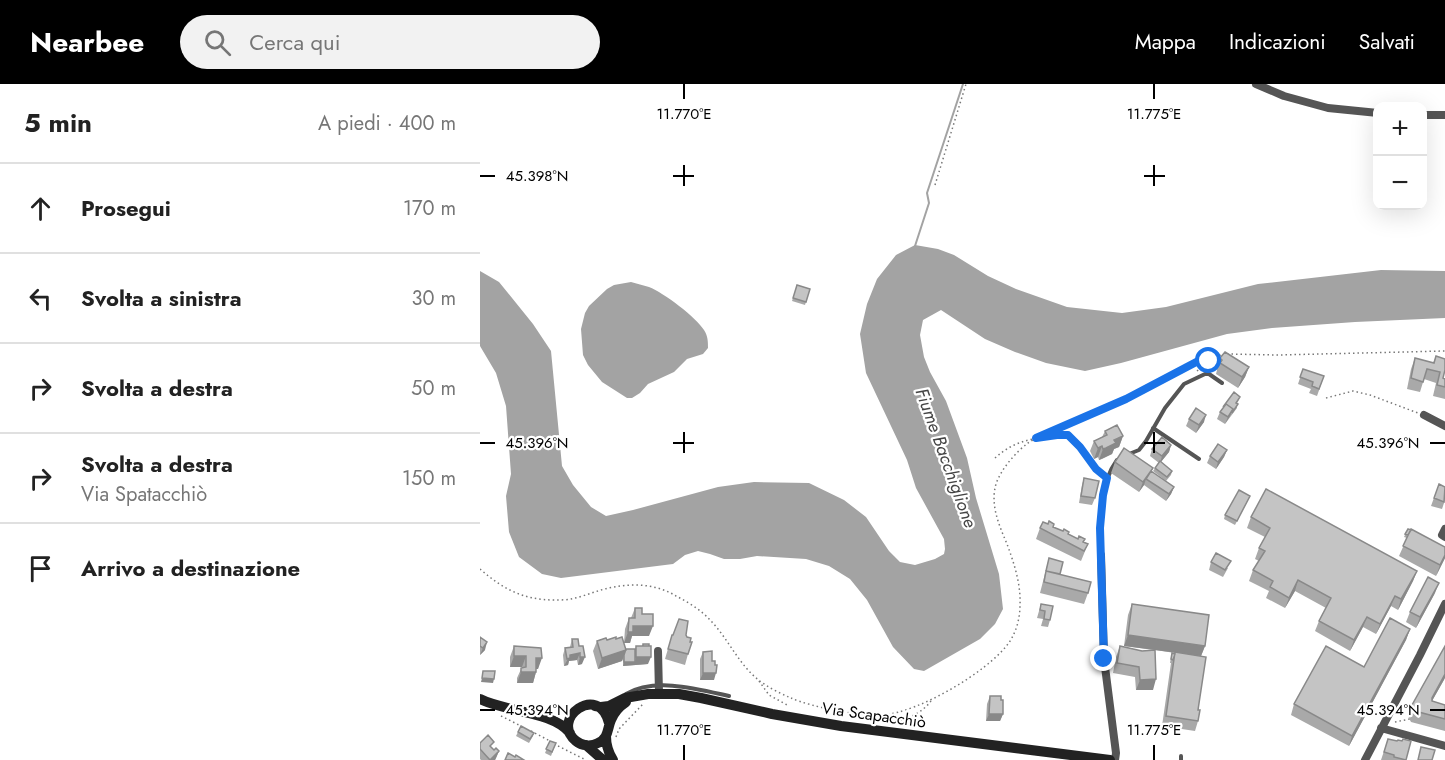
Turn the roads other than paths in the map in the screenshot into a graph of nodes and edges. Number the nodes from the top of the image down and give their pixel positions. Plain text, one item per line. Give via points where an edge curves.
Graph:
1 (1257, 84) edge
2 (1373, 113) edge
3 (1427, 115) edge
4 (1445, 116) edge
5 (1222, 383) dead end
6 (1424, 415) road end
7 (1445, 426) edge
8 (1153, 428) junction
9 (1199, 459) dead end
10 (1445, 529) edge
11 (1445, 537) edge
12 (1101, 555) joint
13 (1445, 604) edge
14 (658, 651) dead end
15 (659, 690) junction
16 (630, 695) junction
17 (729, 696) dead end
18 (480, 699) edge
19 (595, 706) junction
20 (580, 707) junction
21 (530, 713) junction
22 (609, 723) junction
23 (1384, 729) junction
24 (570, 733) junction
25 (606, 736) junction
26 (586, 745) junction
27 (1445, 746) edge
28 (603, 760) edge
29 (613, 760) edge
30 (1110, 760) edge
31 (1115, 760) edge
32 (1365, 760) edge

1 - 2 street via 1328,108
3 - 4 street
5 - 8 lane via 1205,374 1184,384
6 - 7 street
8 - 9 lane
8 - 12 lane via 1139,450 1117,460 1110,470 1103,495
10 - 11 street
12 - 31 street via 1104,659
13 - 23 street
14 - 15 street
15 - 16 street, Via Scapacchiò
15 - 17 lane via 684,686
15 - 30 street, Via Scapacchiò via 841,726
16 - 19 street, Via Scapacchiò via 609,706
16 - 22 street
18 - 21 street
19 - 20 street
19 - 22 street via 605,712
20 - 21 street via 561,715
20 - 24 street via 571,715
21 - 24 street via 561,723
22 - 25 street
23 - 27 street
23 - 32 street
24 - 26 street
25 - 26 street via 598,744
25 - 29 street
26 - 28 street

